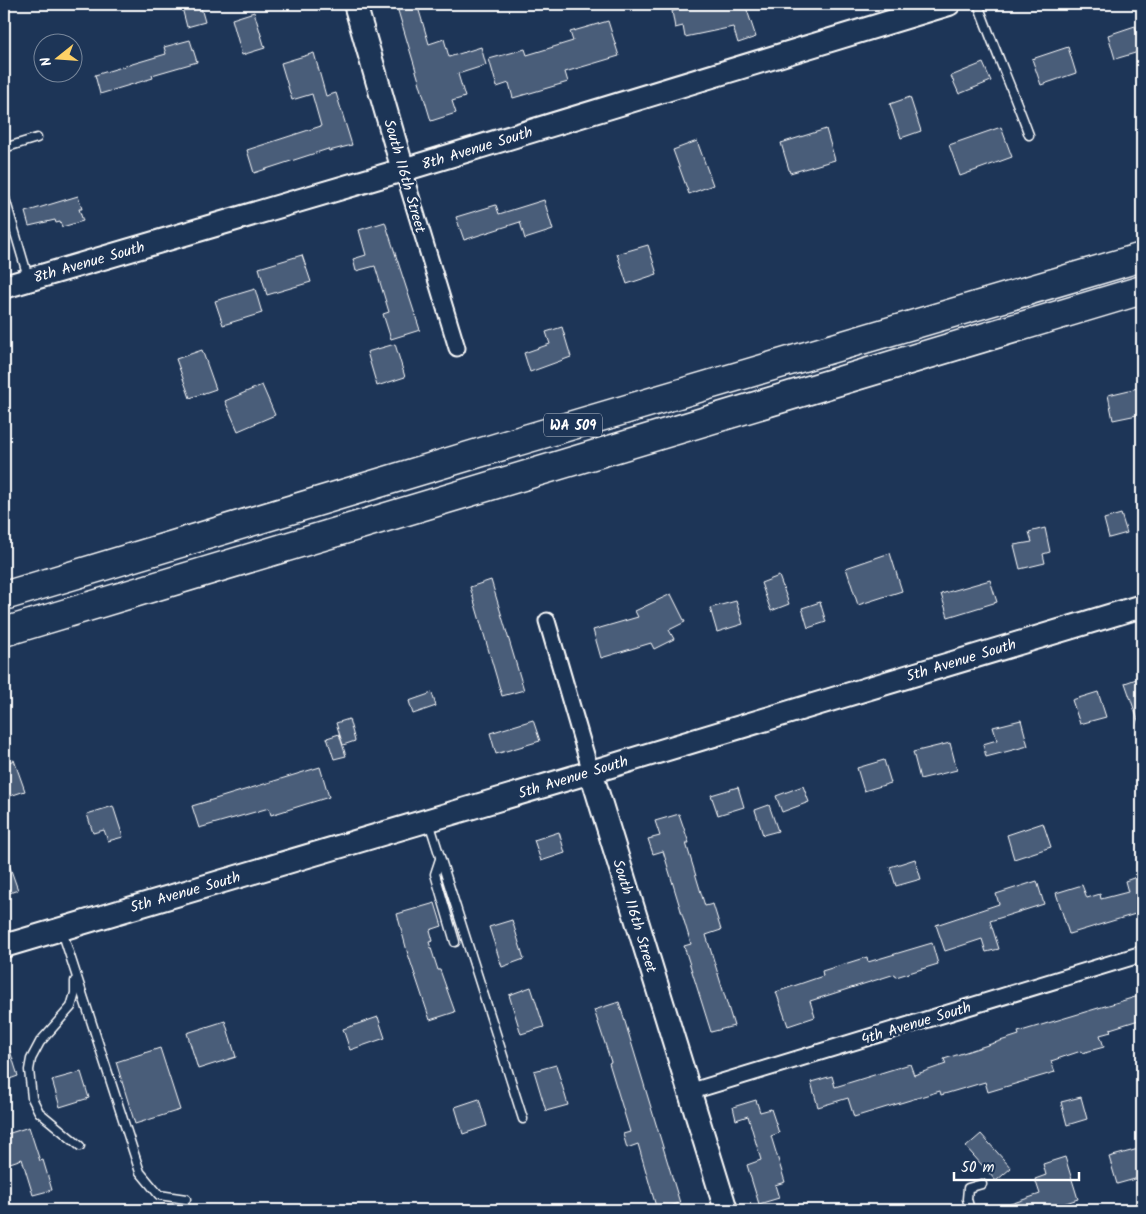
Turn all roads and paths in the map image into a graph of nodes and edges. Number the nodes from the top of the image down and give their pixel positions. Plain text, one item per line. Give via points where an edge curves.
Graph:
1 (355, 4) edge
2 (949, 4) edge
3 (978, 4) edge
4 (1029, 135) dead end
5 (38, 138) dead end
6 (4, 148) edge
7 (403, 170) junction
8 (4, 195) edge
9 (1142, 258) edge
10 (28, 279) junction
11 (4, 286) edge
12 (1142, 290) edge
13 (457, 348) dead end
14 (4, 596) edge
15 (1142, 606) edge
16 (547, 621) dead end
17 (4, 632) edge
18 (591, 772) junction
19 (428, 820) junction
20 (440, 859) junction
21 (61, 929) junction
22 (455, 942) dead end
23 (4, 946) edge
24 (1142, 954) edge
25 (75, 972) junction
26 (689, 1092) junction
27 (523, 1119) dead end
28 (80, 1146) dead end
29 (982, 1184) dead end
30 (186, 1199) dead end
31 (726, 1210) edge
32 (970, 1210) edge

1 - 7 street, South 116th Street
2 - 7 street, 8th Avenue South
3 - 4 lane
5 - 6 lane
7 - 10 street, 8th Avenue South
7 - 13 street, South 116th Street
8 - 10 lane
9 - 14 highway, WA 509
10 - 11 street, 8th Avenue South
12 - 17 highway, WA 509
15 - 18 street, 5th Avenue South
16 - 18 street, South 116th Street
18 - 19 street, 5th Avenue South
18 - 26 street, South 116th Street
19 - 20 lane
19 - 21 street, 5th Avenue South
20 - 22 lane via 435,874
20 - 27 lane
21 - 23 street, 5th Avenue South
21 - 25 lane
24 - 26 street, 4th Avenue South
25 - 28 lane via 73,1002 40,1042 29,1070 32,1098 39,1112
25 - 30 lane via 140,1172 159,1195
26 - 31 street, South 116th Street
29 - 32 lane via 968,1188

